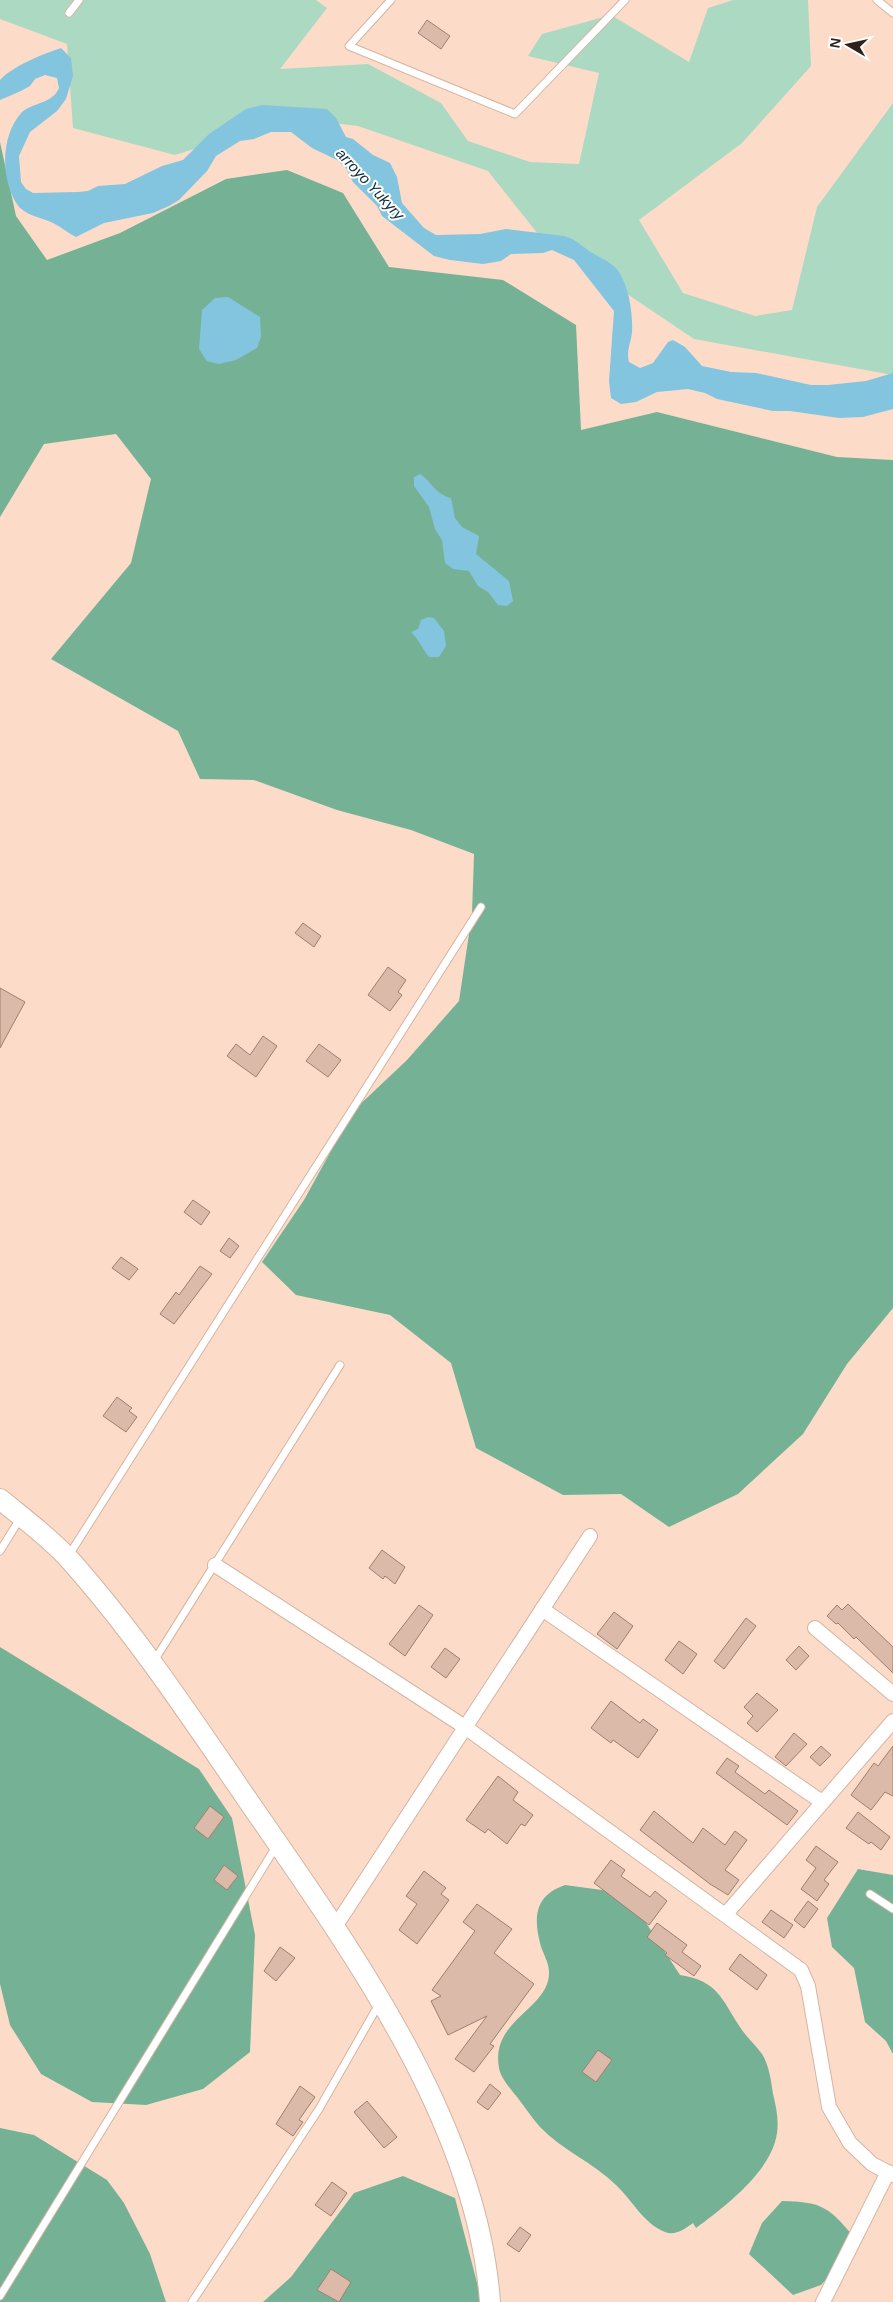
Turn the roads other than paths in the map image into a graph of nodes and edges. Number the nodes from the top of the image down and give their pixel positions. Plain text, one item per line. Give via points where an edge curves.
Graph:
1 (79, 0) edge
2 (391, 0) edge
3 (625, 0) edge
4 (878, 0) edge
5 (69, 13) dead end
6 (893, 13) edge
7 (481, 907) dead end
8 (340, 1365) dead end
9 (0, 1499) edge
10 (21, 1517) junction
11 (590, 1536) dead end
12 (0, 1551) edge
13 (68, 1557) junction
14 (215, 1566) junction
15 (542, 1609) junction
16 (816, 1628) dead end
17 (153, 1663) junction
18 (893, 1694) edge
19 (893, 1721) edge
20 (465, 1727) junction
21 (822, 1802) junction
22 (278, 1844) junction
23 (870, 1894) dead end
24 (893, 1909) edge
25 (726, 1914) junction
26 (335, 1927) junction
27 (381, 2001) junction
28 (890, 2173) edge
29 (0, 2296) edge
30 (192, 2302) edge
31 (490, 2302) edge
32 (823, 2302) edge

1 - 5 lane
2 - 3 lane via 349,46 515,114
4 - 6 lane
7 - 13 lane
8 - 14 lane
9 - 10 street
10 - 12 lane
10 - 13 street
11 - 15 street
13 - 17 street
14 - 17 lane
14 - 20 street
15 - 20 street
15 - 21 street
16 - 18 street
17 - 22 street
19 - 21 street
20 - 25 street
20 - 26 street
21 - 25 street
22 - 26 street
22 - 29 lane
23 - 24 lane
25 - 28 street via 801,1970 808,1986 829,2107 850,2143 872,2164
26 - 27 street
27 - 30 lane via 319,2109
27 - 31 street via 417,2068 460,2166 481,2232
28 - 32 street

